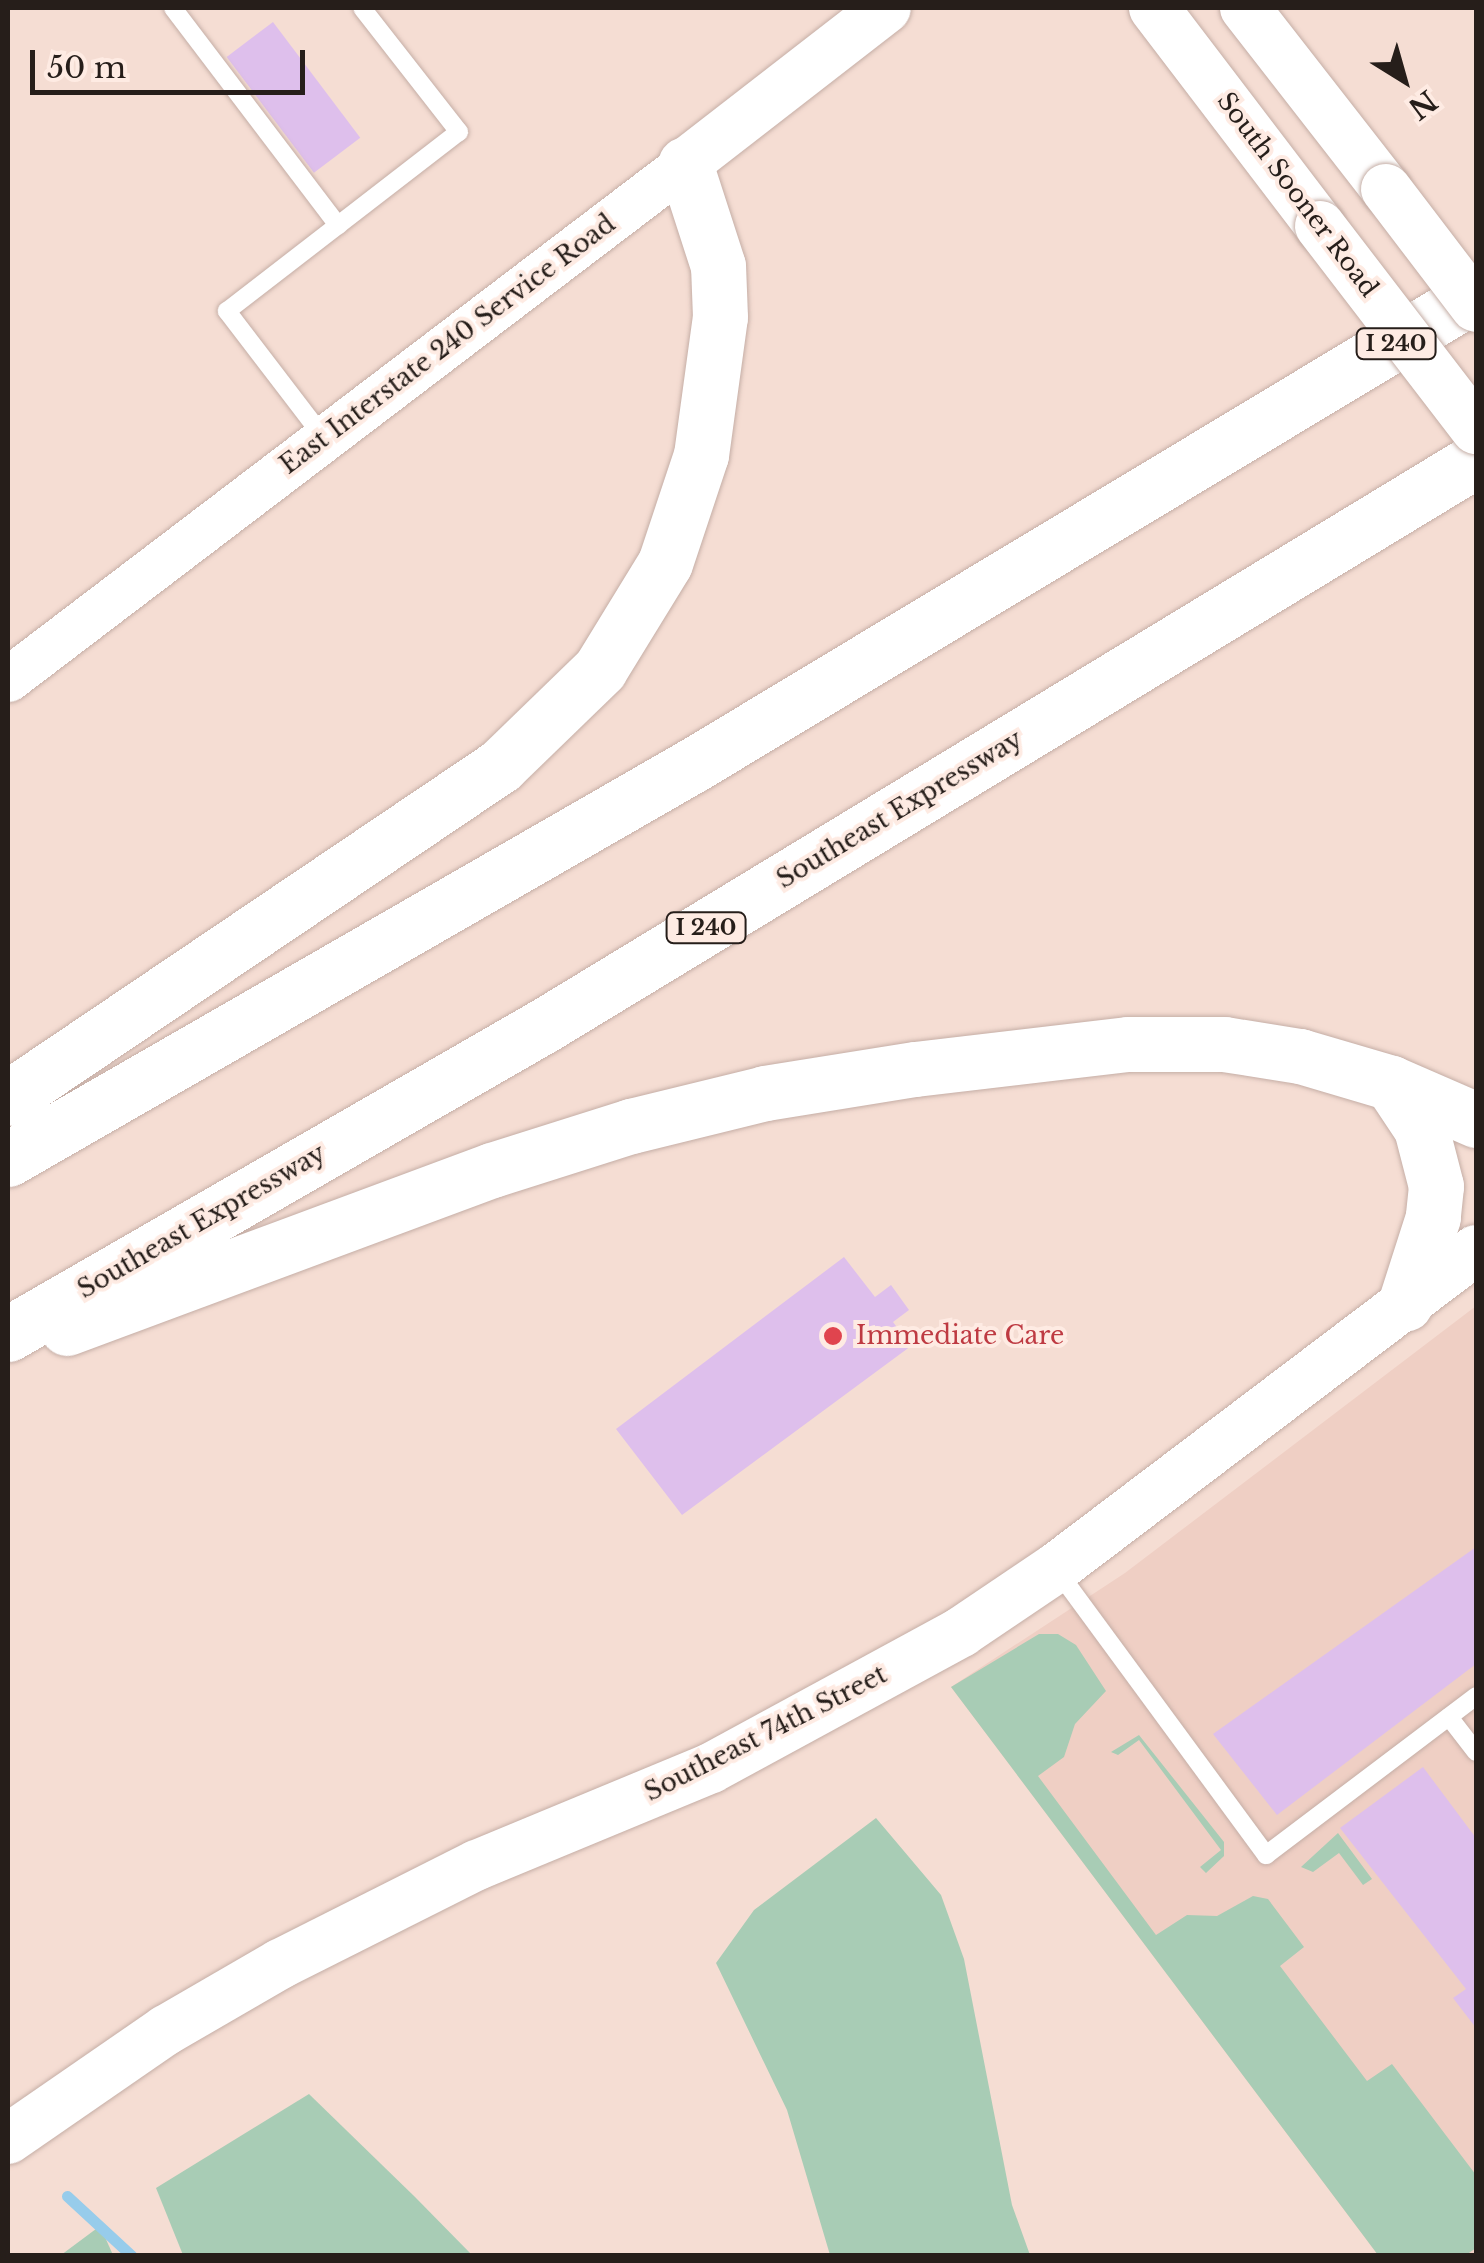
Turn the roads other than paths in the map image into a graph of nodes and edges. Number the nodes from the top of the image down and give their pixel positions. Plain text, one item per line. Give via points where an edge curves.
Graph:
1 (174, 8) edge
2 (362, 8) edge
3 (886, 8) edge
4 (1154, 8) edge
5 (1246, 8) edge
6 (685, 164) junction
7 (338, 226) junction
8 (1476, 294) edge
9 (1476, 307) edge
10 (1476, 429) edge
11 (324, 438) junction
12 (1476, 460) edge
13 (8, 679) edge
14 (1391, 1083) junction
15 (8, 1098) edge
16 (1476, 1120) edge
17 (8, 1158) edge
18 (1476, 1250) edge
19 (1406, 1304) junction
20 (8, 1334) edge
21 (8, 1349) edge
22 (1056, 1568) junction
23 (1476, 1696) edge
24 (1449, 1717) junction
25 (1476, 1752) edge
26 (8, 2139) edge

1 - 7 lane
2 - 7 lane via 458,132
3 - 6 main road, East Interstate 240 Service Road
4 - 10 main road, South Sooner Road, bridge
5 - 9 main road, bridge
6 - 11 street, East Interstate 240 Service Road
6 - 15 highway via 718,266 720,317 701,455 665,563 600,669 500,766
7 - 11 lane via 227,311
8 - 17 highway, I 240 via 695,764
11 - 13 street, East Interstate 240 Service Road
12 - 20 highway, Southeast Expressway / I 240 via 545,1025
14 - 16 highway
14 - 19 highway via 1421,1128 1436,1186 1434,1217
14 - 21 highway via 1300,1056 1224,1044 1128,1044 765,1093 492,1170
18 - 19 main road, Southeast 74th Street
19 - 22 main road, Southeast 74th Street
22 - 24 lane via 1266,1855
22 - 26 main road, Southeast 74th Street via 960,1632 712,1768 477,1866 280,1964 166,2030
23 - 24 lane
24 - 25 lane

